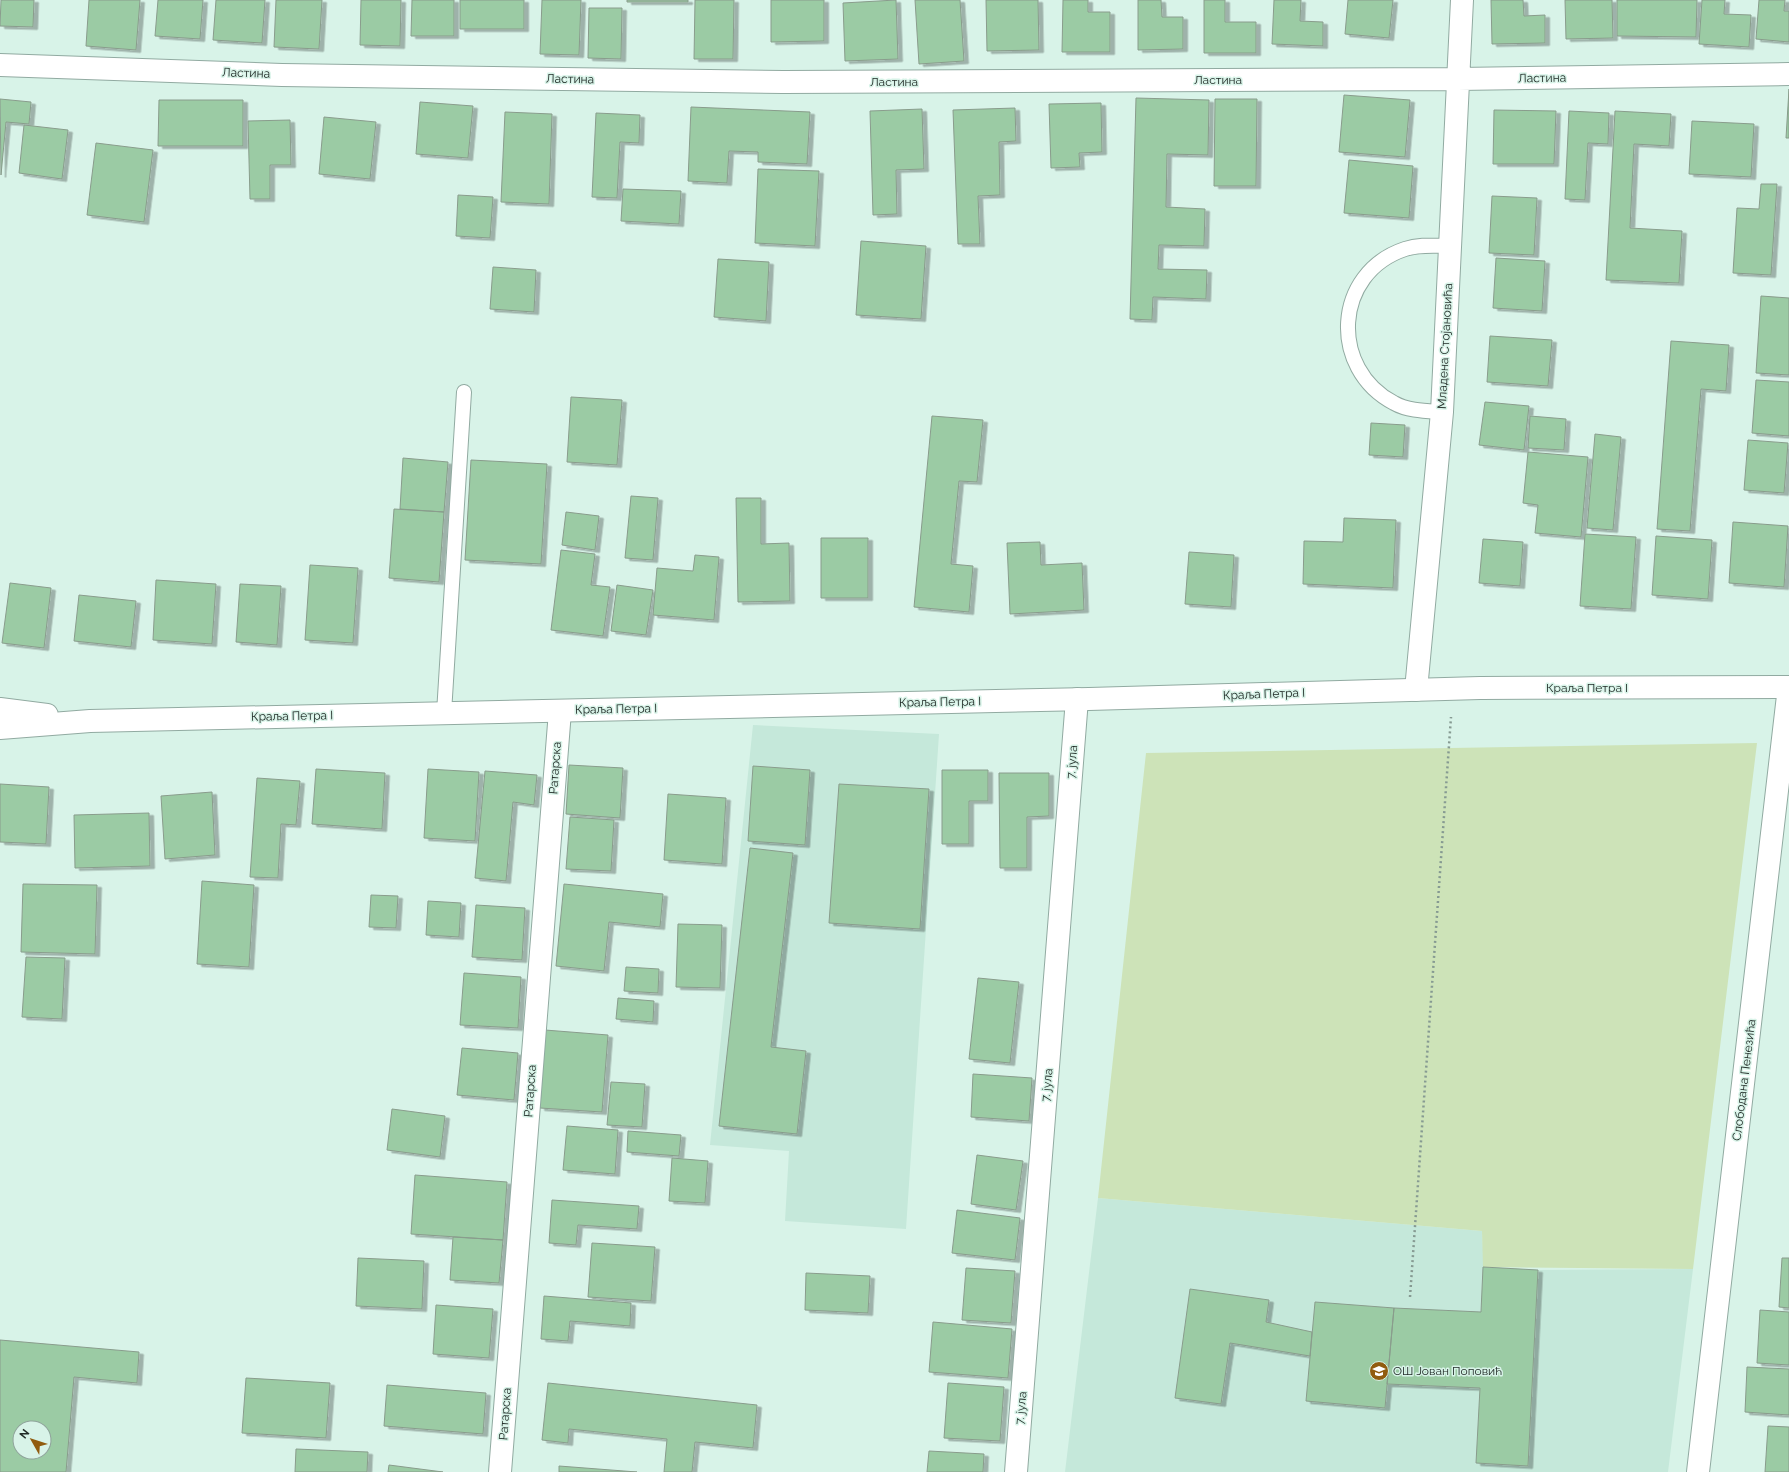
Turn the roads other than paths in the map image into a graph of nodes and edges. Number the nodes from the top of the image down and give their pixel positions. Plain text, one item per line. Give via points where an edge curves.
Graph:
1 (1462, 0) edge
2 (0, 65) edge
3 (1789, 74) edge
4 (1458, 79) junction
5 (1450, 246) junction
6 (464, 392) dead end
7 (1442, 412) junction
8 (1789, 687) edge
9 (1416, 690) junction
10 (1077, 699) junction
11 (0, 709) edge
12 (560, 711) junction
13 (444, 713) junction
14 (90, 721) junction
15 (0, 728) edge
16 (500, 1472) edge
17 (1016, 1472) edge
18 (1698, 1472) edge

1 - 4 street, Младена Стојановића
2 - 4 street, Ластина via 282,75 783,82
3 - 4 street, Ластина
4 - 5 street, Младена Стојановића
5 - 7 street, Младена Стојановића
5 - 7 lane via 1422,245 1405,249 1375,266 1354,294 1347,330 1356,365 1366,381 1379,394 1395,404
6 - 13 lane
7 - 9 street, Младена Стојановића
8 - 9 street, Краља Петра I
8 - 18 street, Слободана Пенезића
9 - 10 street, Краља Петра I
10 - 12 street, Краља Петра I
10 - 17 street, 7. јула
11 - 14 street, Краља Петра I
12 - 13 street, Краља Петра I
12 - 16 street, Ратарска
13 - 14 street, Краља Петра I
14 - 15 street, Краља Петра I

